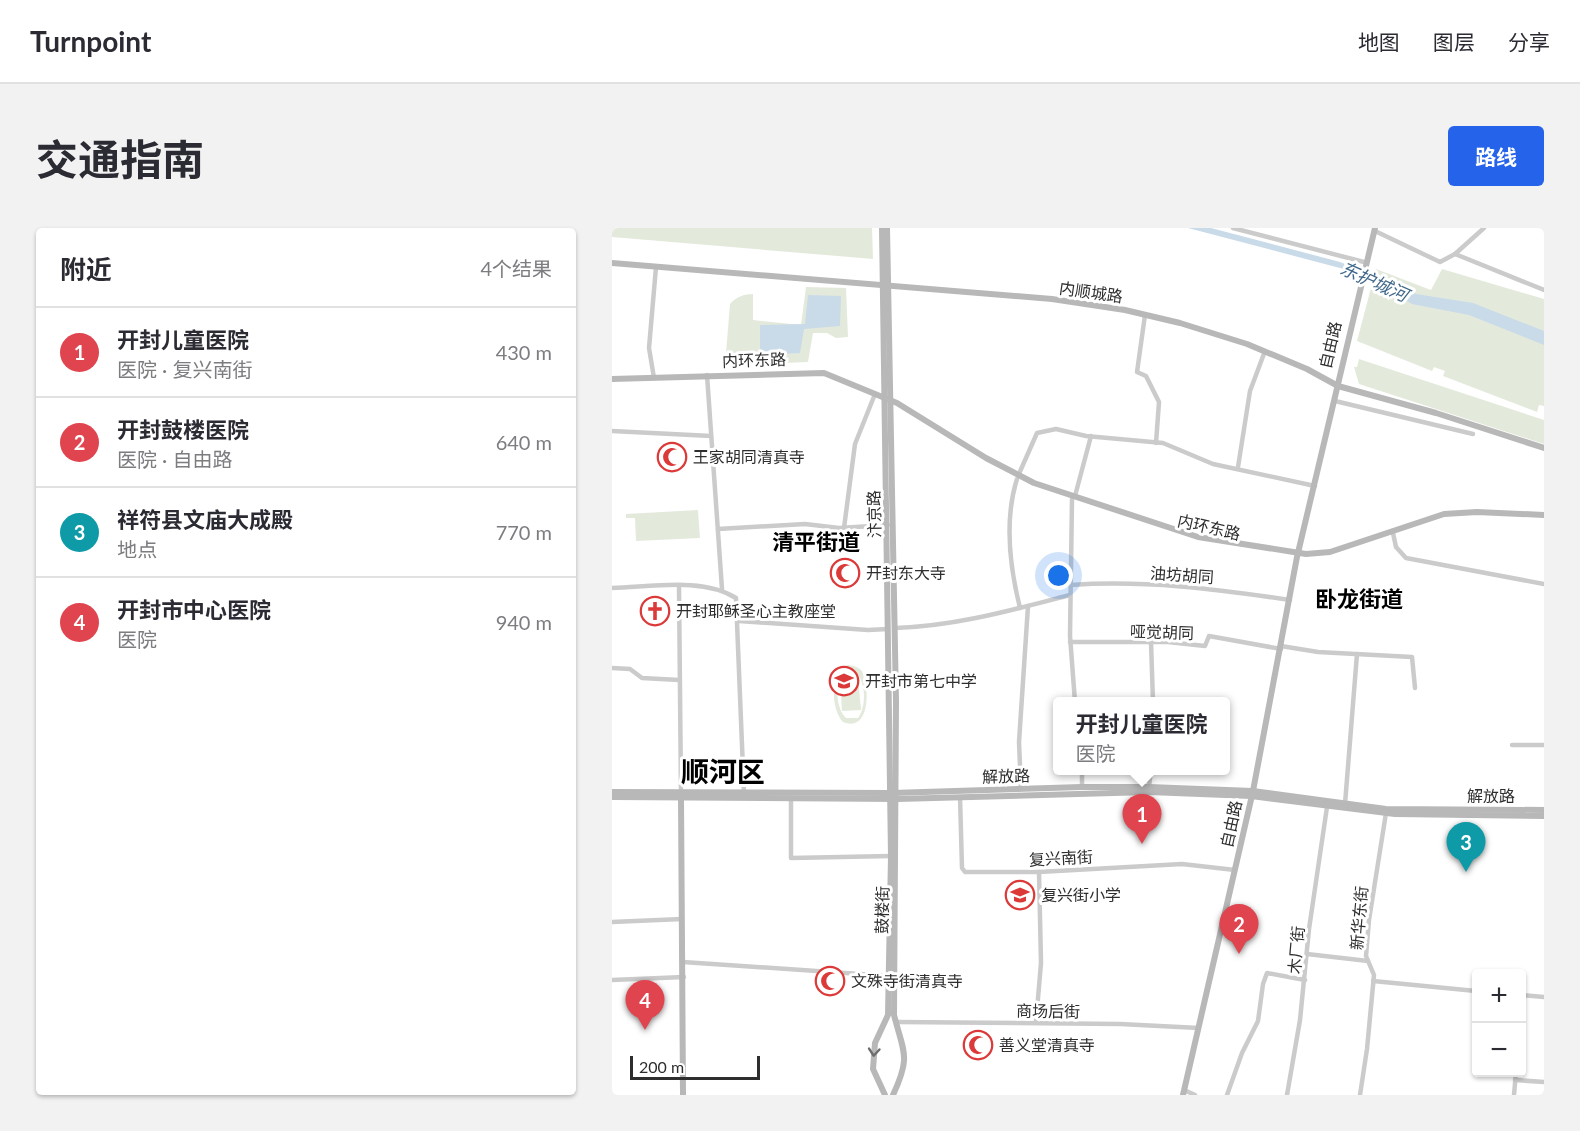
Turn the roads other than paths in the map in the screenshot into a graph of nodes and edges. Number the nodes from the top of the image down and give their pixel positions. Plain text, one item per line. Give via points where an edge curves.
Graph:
1 (882, 228) edge
2 (887, 228) edge
3 (1233, 228) edge
4 (1484, 228) edge
5 (1374, 229) edge
6 (1455, 254) junction
7 (612, 263) edge
8 (1364, 265) junction
9 (656, 267) junction
10 (886, 286) junction
11 (1544, 290) edge
12 (1145, 315) junction
13 (1265, 351) junction
14 (707, 375) junction
15 (654, 378) junction
16 (612, 379) edge
17 (1336, 386) junction
18 (874, 394) junction
19 (888, 400) junction
20 (1335, 401) junction
21 (1422, 410) junction
22 (1420, 420) junction
23 (612, 431) edge
24 (1473, 435) dead end
25 (711, 436) junction
26 (1091, 436) junction
27 (1156, 443) junction
28 (1544, 448) edge
29 (1238, 467) junction
30 (1017, 478) junction
31 (1313, 485) junction
32 (1074, 498) junction
33 (1544, 517) edge
34 (888, 525) junction
35 (844, 528) junction
36 (718, 529) junction
37 (1393, 533) junction
38 (1297, 555) junction
39 (1544, 584) edge
40 (1071, 585) junction
41 (678, 587) junction
42 (612, 588) edge
43 (722, 589) junction
44 (1070, 595) junction
45 (1290, 600) junction
46 (1028, 606) junction
47 (1020, 608) junction
48 (738, 621) junction
49 (892, 629) junction
50 (1070, 642) junction
51 (1151, 642) junction
52 (1281, 648) junction
53 (1357, 654) junction
54 (612, 668) edge
55 (679, 680) junction
56 (1415, 688) dead end
57 (1075, 697) edge
58 (1154, 697) edge
59 (1512, 745) dead end
60 (1544, 746) edge
61 (1082, 775) edge
62 (1150, 775) edge
63 (1082, 787) junction
64 (1149, 787) junction
65 (1021, 789) junction
66 (612, 792) edge
67 (744, 794) junction
68 (1252, 794) junction
69 (681, 796) junction
70 (894, 796) junction
71 (612, 797) edge
72 (960, 797) junction
73 (791, 799) junction
74 (1345, 804) junction
75 (1327, 807) junction
76 (1544, 810) edge
77 (1386, 813) junction
78 (1544, 816) edge
79 (891, 856) junction
80 (1235, 870) junction
81 (1039, 872) junction
82 (682, 919) junction
83 (612, 922) edge
84 (1307, 954) junction
85 (1368, 961) junction
86 (683, 962) junction
87 (889, 976) junction
88 (684, 977) junction
89 (612, 980) edge
90 (1305, 980) junction
91 (1373, 981) junction
92 (1472, 991) edge
93 (1526, 995) edge
94 (1544, 997) edge
95 (897, 1022) junction
96 (1036, 1022) junction
97 (1199, 1028) junction
98 (1515, 1077) edge
99 (1515, 1080) junction
100 (1544, 1082) edge
101 (1183, 1092) edge
102 (683, 1095) edge
103 (885, 1095) edge
104 (893, 1095) edge
105 (1196, 1095) edge
106 (1227, 1095) edge
107 (1287, 1095) edge
108 (1360, 1095) edge
109 (1514, 1095) edge

1 - 10 street, 汴京路
2 - 10 street, 汴京路
3 - 8 street
4 - 6 street
5 - 6 street via 1440,262
5 - 8 street, 自由路
6 - 11 street
7 - 9 street, 内顺城路
8 - 17 street, 自由路
9 - 10 street, 内顺城路
9 - 15 street via 650,348
10 - 12 street, 内顺城路 via 1052,299
10 - 19 street, 汴京路
12 - 13 street, 内顺城路
12 - 27 street via 1137,372 1146,376 1160,402
13 - 17 street, 内顺城路
13 - 29 street via 1250,391
14 - 15 street, 内环东路
14 - 18 street, 内环东路 via 817,372
14 - 25 street
15 - 16 street, 内环东路
17 - 20 street, 自由路
17 - 21 street, 内顺城路
17 - 31 street, 自由路
18 - 19 street, 内环东路
18 - 35 street via 855,444
19 - 30 street, 内环东路 via 974,456
19 - 34 street, 汴京路
19 - 49 street, 汴京路
20 - 22 street
20 - 31 street, 自由路
21 - 22 street
21 - 28 street, 内顺城路
22 - 24 street
23 - 25 street
25 - 36 street
26 - 27 street
26 - 30 street via 1056,429 1039,431
26 - 32 street
27 - 29 street via 1174,445 1213,464
29 - 31 street via 1275,479
30 - 32 street, 内环东路
30 - 47 street via 1010,522 1013,574
31 - 38 street, 自由路
32 - 38 street, 内环东路 via 1198,537
32 - 40 street
33 - 37 street, 内环东路 via 1452,517
33 - 38 street, 内环东路 via 1444,514 1330,552
34 - 35 street
34 - 49 street, 汴京路
35 - 36 street via 805,524
36 - 43 street
37 - 38 street, 内环东路 via 1331,556 1312,559
37 - 39 street via 1396,547 1406,558
38 - 45 street, 自由路
40 - 44 street
40 - 45 street, 油坊胡同 via 1164,584
41 - 42 street
41 - 43 street
41 - 55 street
43 - 48 street via 736,598
44 - 46 street
44 - 50 street
45 - 52 street, 自由路
46 - 47 street
46 - 65 street via 1019,742
47 - 49 street via 988,618
48 - 49 street
48 - 67 street
49 - 70 street, 汴京路
50 - 51 street, 哑觉胡同
50 - 57 street
51 - 52 street, 哑觉胡同 via 1205,646 1209,636
51 - 58 street
52 - 53 street
52 - 68 street, 自由路
53 - 56 street via 1412,657
53 - 74 street
54 - 55 street via 630,669 642,678
55 - 69 street
59 - 60 street
61 - 63 street
62 - 64 street
63 - 64 street, 解放路
63 - 65 street, 解放路
64 - 68 street, 解放路
65 - 70 street, 解放路
66 - 69 street, 解放路
67 - 69 street, 解放路
67 - 70 street, 解放路
68 - 72 street, 解放路 via 1082,792
68 - 74 street, 解放路
68 - 75 street, 解放路
68 - 80 street, 自由路
69 - 71 street, 解放路
69 - 73 street, 解放路
69 - 82 street
70 - 72 street, 解放路
70 - 73 street, 解放路
70 - 79 street, 鼓楼街
70 - 95 street, 鼓楼街
72 - 81 street, 复兴南街 via 964,872
73 - 79 street via 790,858
74 - 76 street, 解放路 via 1396,809
75 - 77 street, 解放路
75 - 84 street, 木厂街
77 - 78 street, 解放路
77 - 85 street, 新华东街 via 1369,920
79 - 87 street, 鼓楼街
80 - 81 street, 复兴南街 via 1182,864
80 - 97 street, 自由路
81 - 96 street via 1041,963
82 - 83 street
82 - 86 street
84 - 85 street
84 - 90 street, 木厂街
85 - 91 street, 新华东街
86 - 87 street
86 - 88 street
87 -> 103 street, 鼓楼街 via 886,1023 874,1047 874,1075
88 - 89 street
88 - 102 street
90 - 106 street via 1267,973 1258,1021
90 - 107 street, 木厂街
91 - 92 street
91 - 108 street, 新华东街
93 - 94 street
95 - 96 street, 商场后街
95 - 104 street, 鼓楼街 via 905,1059 902,1080
96 - 97 street, 商场后街
97 - 101 street, 自由路
98 - 99 street
99 - 100 street
99 - 109 street
101 - 105 street

